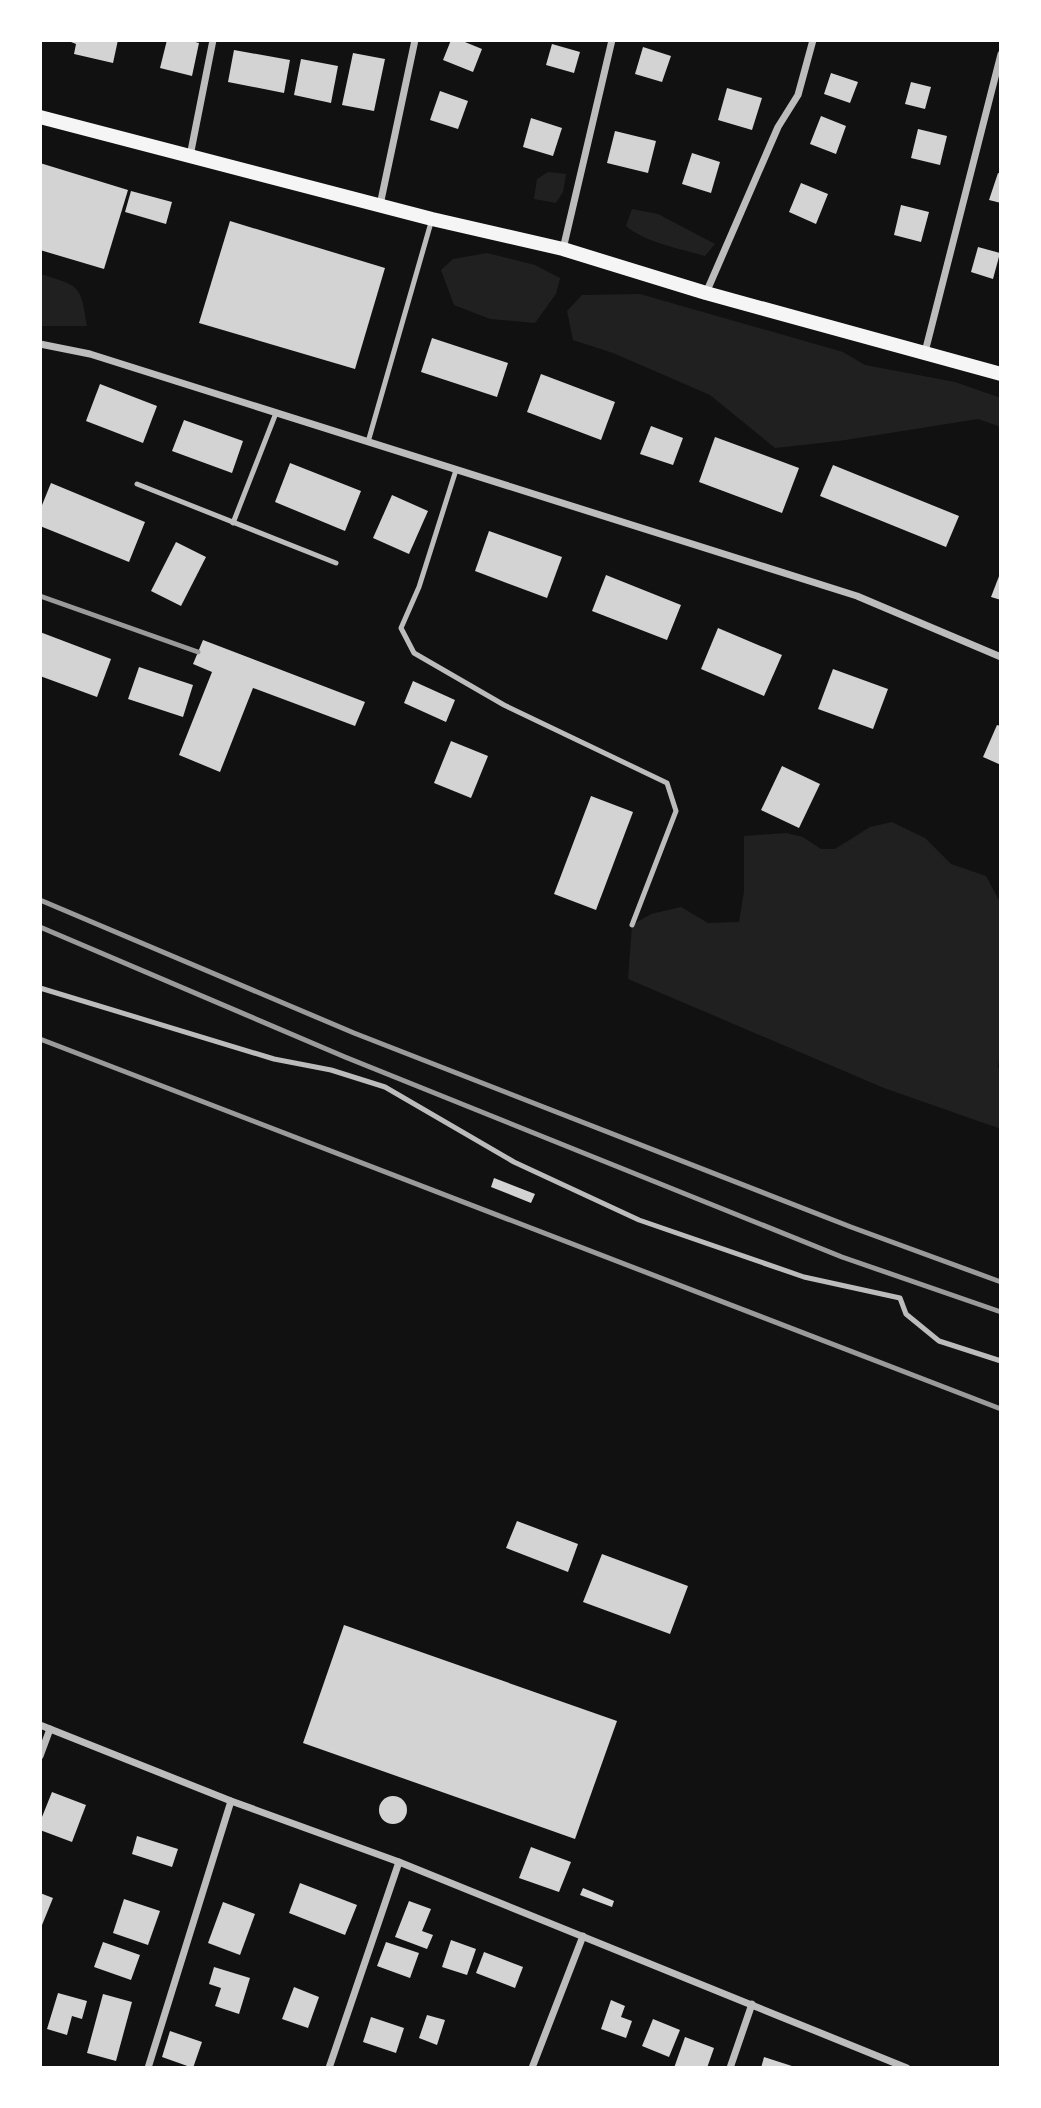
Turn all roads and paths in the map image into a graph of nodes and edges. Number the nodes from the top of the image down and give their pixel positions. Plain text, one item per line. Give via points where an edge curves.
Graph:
1 (213, 40) edge
2 (415, 40) edge
3 (612, 40) edge
4 (814, 40) edge
5 (1001, 54) edge
6 (40, 117) edge
7 (190, 156) junction
8 (380, 205) junction
9 (432, 219) junction
10 (563, 249) junction
11 (706, 293) junction
12 (40, 344) edge
13 (925, 352) junction
14 (1001, 374) edge
15 (276, 413) junction
16 (368, 442) junction
17 (456, 470) junction
18 (137, 484) dead end
19 (233, 523) junction
20 (336, 563) dead end
21 (1001, 657) edge
22 (632, 925) dead end
23 (40, 988) edge
24 (1001, 1361) edge
25 (40, 1725) edge
26 (50, 1729) junction
27 (40, 1756) edge
28 (231, 1801) junction
29 (399, 1861) junction
30 (583, 1936) junction
31 (752, 2004) junction
32 (148, 2068) edge
33 (329, 2068) edge
34 (532, 2068) edge
35 (730, 2068) edge
36 (906, 2068) edge

1 - 7 street
2 - 8 street
3 - 10 street
4 - 11 street via 798,95 778,127
5 - 13 street
6 - 7 main road
7 - 8 main road
8 - 9 main road
9 - 10 main road
9 - 16 lane
10 - 11 main road
11 - 13 main road
12 - 15 street via 90,354
13 - 14 main road
15 - 16 street
15 - 19 lane
16 - 17 street
17 - 21 street via 857,596
17 - 22 lane via 419,587 401,628 414,653 504,705 667,783 676,811
18 - 19 lane
19 - 20 lane
23 - 24 lane via 274,1059 385,1087 514,1162 639,1220 804,1277 900,1298 906,1314 939,1341
25 - 26 street
26 - 27 street
26 - 28 street
28 - 29 street
28 - 32 street
29 - 30 street
29 - 33 street
30 - 31 street
30 - 34 street
31 - 35 street
31 - 36 street

